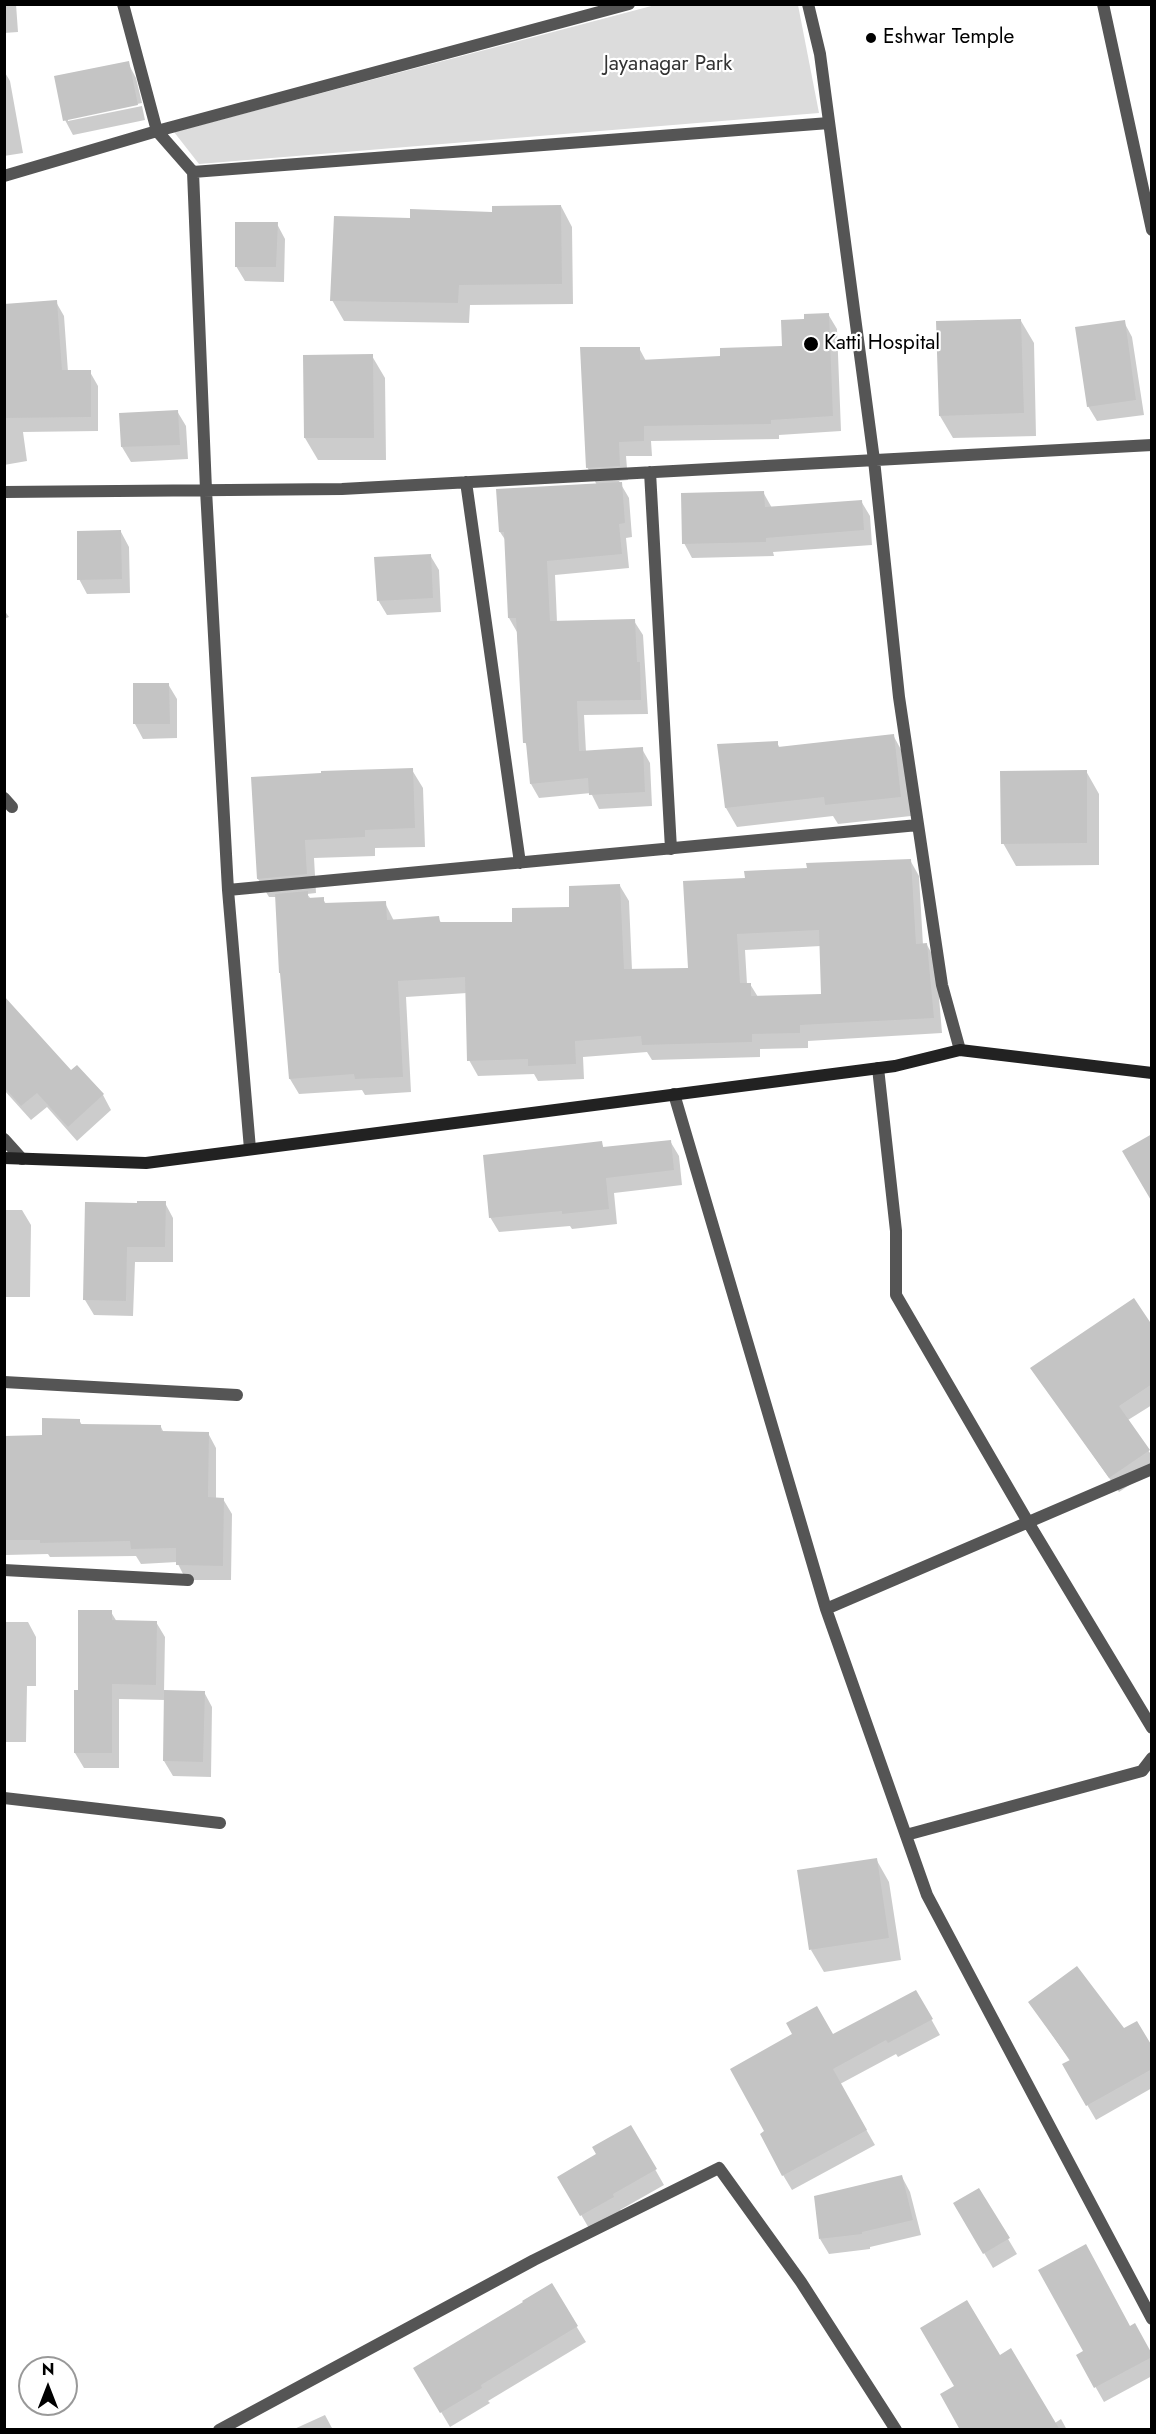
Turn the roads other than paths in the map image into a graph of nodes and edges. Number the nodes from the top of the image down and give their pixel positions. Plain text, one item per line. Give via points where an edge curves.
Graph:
1 (123, 4) edge
2 (629, 4) edge
3 (808, 4) edge
4 (1104, 4) edge
5 (829, 123) junction
6 (157, 131) junction
7 (193, 172) junction
8 (4, 176) edge
9 (1152, 230) edge
10 (1152, 445) edge
11 (874, 460) junction
12 (650, 472) junction
13 (466, 482) junction
14 (206, 490) junction
15 (4, 492) edge
16 (918, 825) junction
17 (671, 849) junction
18 (520, 863) junction
19 (228, 890) junction
20 (960, 1050) junction
21 (878, 1068) junction
22 (1152, 1073) edge
23 (674, 1094) junction
24 (4, 1139) edge
25 (250, 1149) junction
26 (4, 1158) edge
27 (22, 1159) junction
28 (4, 1382) edge
29 (237, 1395) dead end
30 (1152, 1469) edge
31 (1028, 1522) junction
32 (4, 1570) edge
33 (188, 1580) dead end
34 (826, 1609) junction
35 (1152, 1728) edge
36 (1152, 1758) edge
37 (1147, 1770) edge
38 (4, 1798) edge
39 (220, 1823) dead end
40 (906, 1835) junction
41 (1152, 2319) edge
42 (219, 2430) edge
43 (896, 2430) edge

1 - 6 street
2 - 6 street
3 - 5 street via 820,54
4 - 9 street
5 - 7 street
5 - 11 street
6 - 7 street
6 - 8 street
7 - 14 street
10 - 11 street
11 - 12 street
11 - 16 street via 899,697
12 - 13 street
12 - 17 street
13 - 14 street via 342,489
13 - 18 street
14 - 15 street
14 - 19 street
16 - 17 street
16 - 20 street via 942,985
17 - 18 street
18 - 19 street
19 - 25 street
20 - 21 street
20 - 22 street
21 - 23 street
21 - 31 street via 896,1231 896,1295
23 - 25 street
23 - 34 street
24 - 27 street
25 - 27 street via 146,1163
26 - 27 street
28 - 29 street
30 - 31 street
31 - 34 street
31 - 35 street
32 - 33 street
34 - 40 street
36 - 37 street
37 - 40 street
38 - 39 street
40 - 41 street via 927,1894
42 - 43 street via 534,2260 719,2168 801,2282

